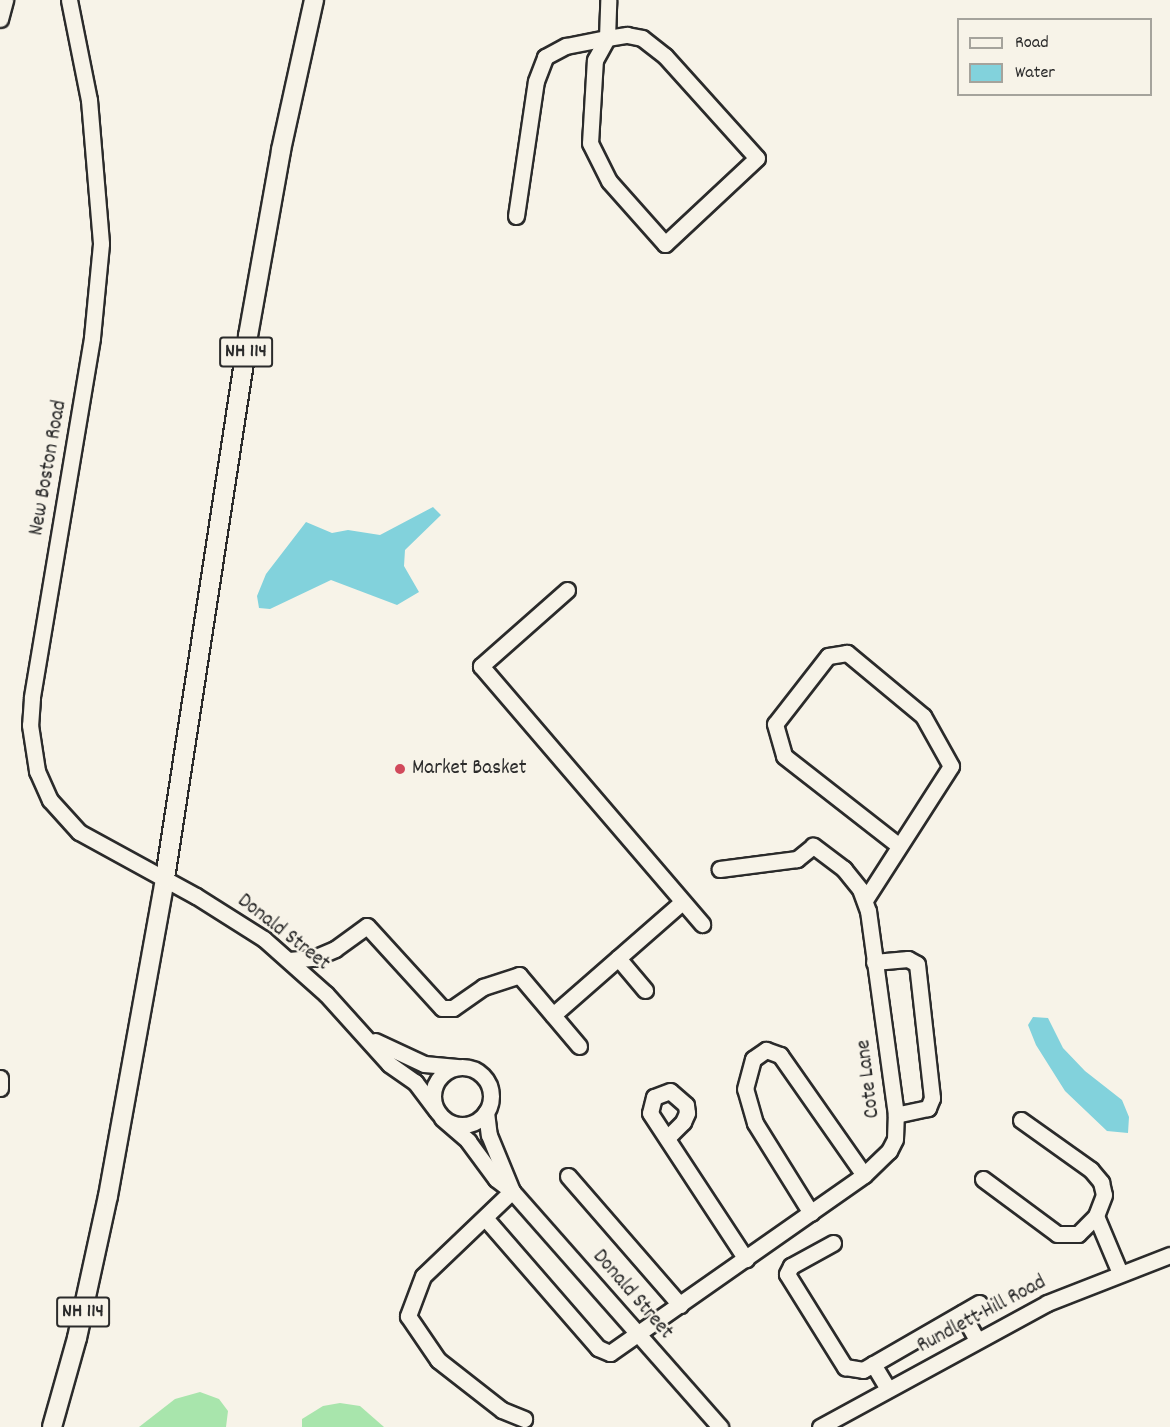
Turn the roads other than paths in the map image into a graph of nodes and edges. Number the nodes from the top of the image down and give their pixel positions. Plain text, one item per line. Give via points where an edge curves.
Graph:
1 (5, 0) edge
2 (69, 0) edge
3 (314, 0) edge
4 (608, 0) edge
5 (0, 19) edge
6 (606, 38) junction
7 (516, 216) dead end
8 (567, 590) dead end
9 (899, 846) junction
10 (720, 869) dead end
11 (165, 878) junction
12 (865, 900) junction
13 (682, 902) junction
14 (702, 924) dead end
15 (618, 958) junction
16 (289, 960) junction
17 (874, 962) junction
18 (645, 990) dead end
19 (553, 1015) junction
20 (364, 1035) junction
21 (579, 1046) dead end
22 (459, 1067) junction
23 (0, 1078) edge
24 (0, 1088) edge
25 (486, 1112) junction
26 (439, 1114) junction
27 (896, 1115) junction
28 (1021, 1120) dead end
29 (666, 1138) dead end
30 (864, 1175) junction
31 (568, 1176) dead end
32 (983, 1179) dead end
33 (512, 1191) junction
34 (811, 1213) junction
35 (1096, 1216) junction
36 (486, 1219) junction
37 (833, 1243) dead end
38 (1170, 1255) edge
39 (746, 1259) junction
40 (1120, 1273) junction
41 (979, 1303) dead end
42 (680, 1305) junction
43 (962, 1312) junction
44 (638, 1334) junction
45 (977, 1340) junction
46 (873, 1364) junction
47 (888, 1389) junction
48 (524, 1419) dead end
49 (52, 1427) edge
50 (720, 1427) edge
51 (820, 1427) edge

1 - 5 street
2 - 11 street, New Boston Road via 96,152 101,244 92,338 32,698 33,754 50,800 79,832
3 - 11 main road, NH 114 via 281,150 248,336
4 - 6 street
6 - 6 street via 595,60 590,143 609,181 665,244 757,158 650,44 627,35
6 - 7 street via 566,46 545,57 536,81
8 - 13 street via 481,666
9 - 9 street via 951,766 923,716 847,653 828,656 774,724 784,756
9 - 12 street
10 - 12 street, Cote Lane via 797,859 813,846 844,869
11 - 16 street, Donald Street via 247,927
11 - 49 main road, NH 114 via 108,1196 77,1338
12 - 17 street, Cote Lane
13 - 14 street
13 - 15 street
15 - 18 street
15 - 19 street
16 - 19 street via 314,958 335,950 367,926 442,1008 453,1008 483,987 519,975
16 - 20 street, Donald Street
17 - 27 street, Cote Lane
17 - 27 street via 908,959 917,964 932,1098 928,1108
19 - 21 street
20 - 22 street, Donald Street via 424,1064
20 - 26 street, Donald Street via 389,1064 415,1082
22 - 25 street, Donald Street via 484,1078 491,1096
22 - 26 street via 436,1082 433,1101
23 - 24 street
25 - 26 street via 469,1125 450,1123
25 - 33 street, Donald Street via 489,1135
26 - 33 street, Donald Street via 478,1153 496,1179
27 - 30 street, Cote Lane via 895,1139 889,1151
28 - 35 street via 1091,1170 1101,1182 1104,1195
29 - 39 street
30 - 34 street, Cote Lane
30 - 34 street via 780,1055 766,1050 753,1059 744,1089 755,1123
31 - 42 street
32 - 35 street via 1057,1234 1078,1233
33 - 36 street
33 - 44 street, Donald Street
34 - 39 street, Cote Lane
35 - 40 street
36 - 44 street, Cote Lane via 604,1353
36 - 48 street via 423,1276 408,1316 438,1360 502,1410
37 - 46 street via 791,1266 787,1274 845,1366 863,1370
38 - 40 street, Rundlett Hill Road
39 - 42 street, Cote Lane
40 - 45 street, Rundlett Hill Road via 1047,1303
41 - 43 street
42 - 44 street, Cote Lane
43 - 45 street
43 - 46 street
44 - 50 street, Donald Street
45 - 47 street, Rundlett Hill Road
46 - 47 street
47 - 51 street, Rundlett Hill Road

